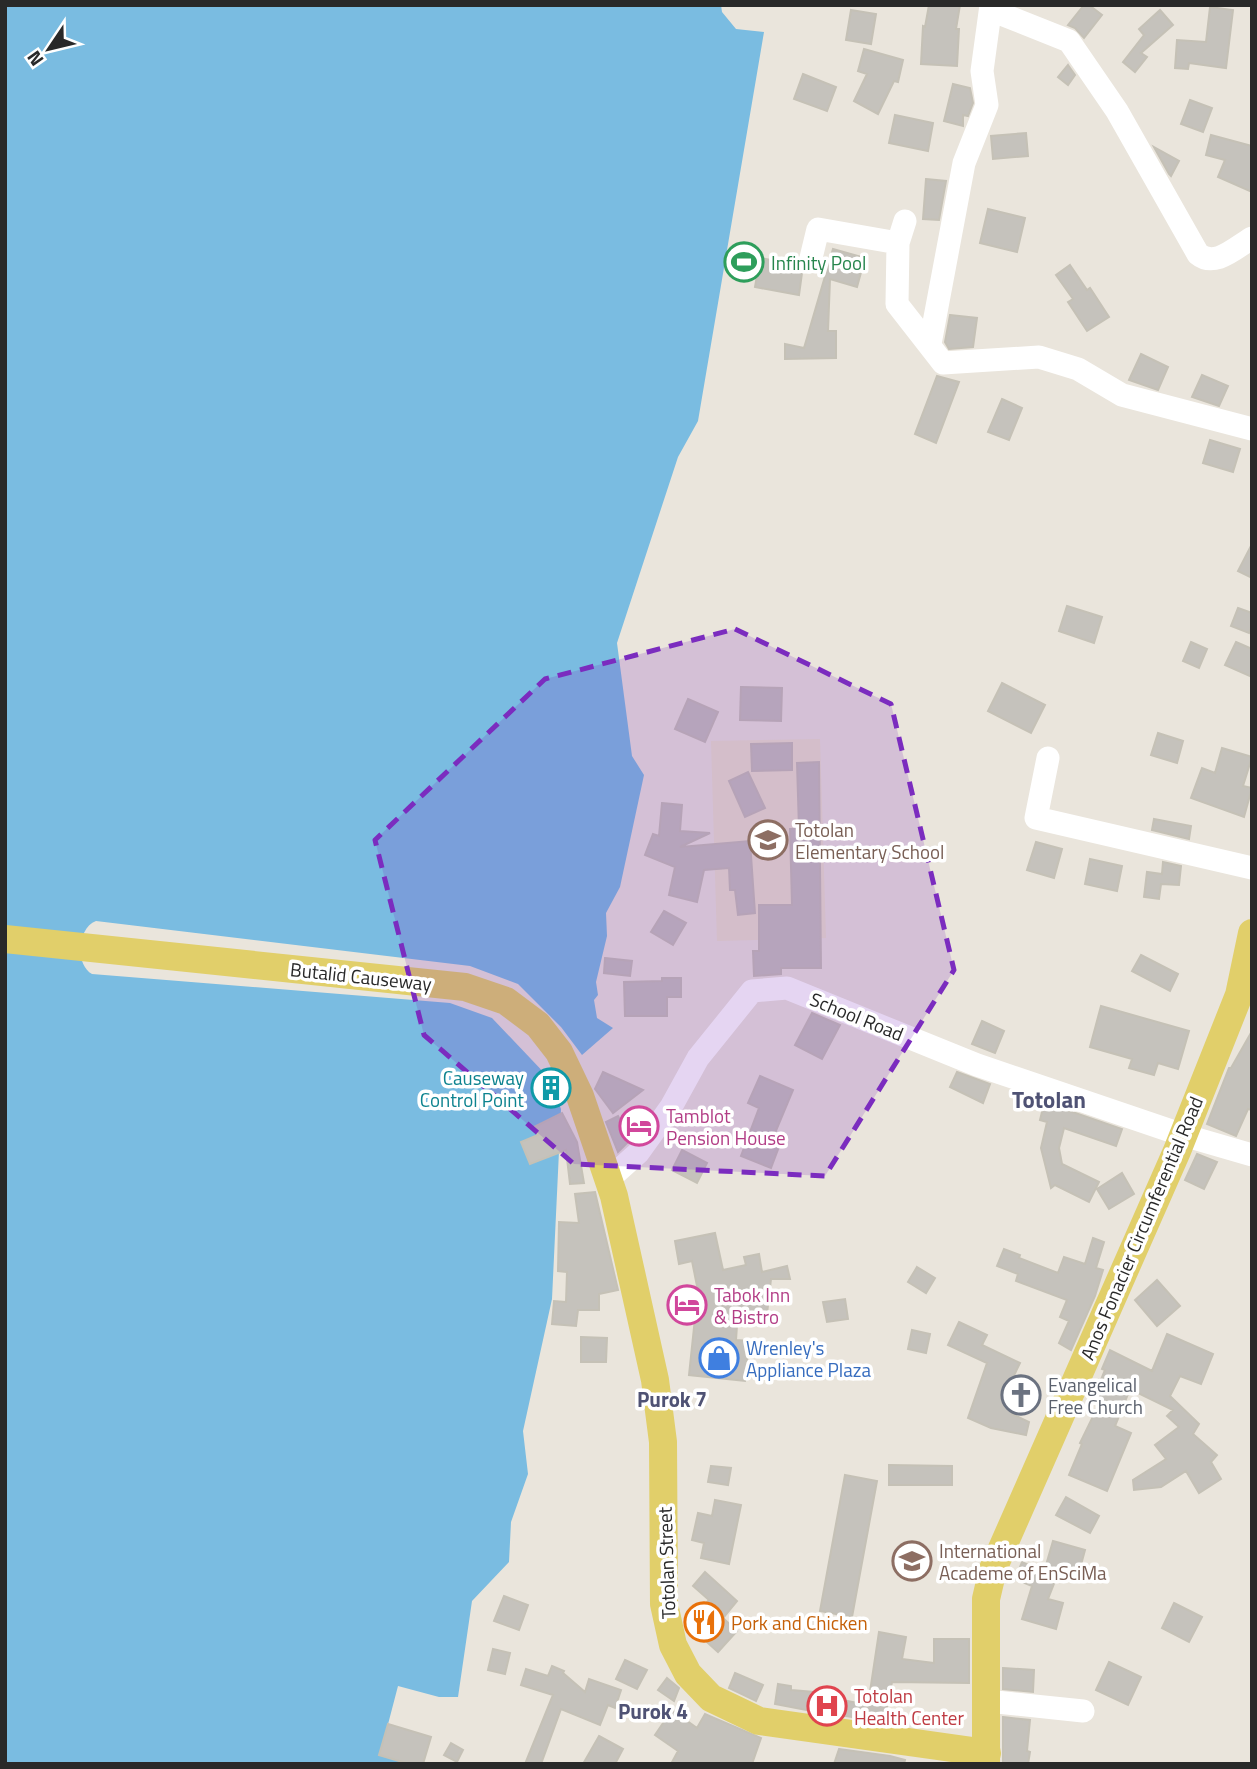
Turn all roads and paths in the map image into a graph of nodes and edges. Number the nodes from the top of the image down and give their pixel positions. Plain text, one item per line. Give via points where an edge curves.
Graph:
1 (991, 8) edge
2 (1252, 238) edge
3 (810, 262) dead end
4 (930, 344) junction
5 (1252, 429) edge
6 (1048, 758) dead end
7 (1252, 868) edge
8 (1252, 933) edge
9 (5, 939) edge
10 (1183, 1135) junction
11 (1252, 1155) edge
12 (609, 1179) junction
13 (987, 1701) junction
14 (1083, 1711) dead end
15 (987, 1759) edge

1 - 2 street via 1069,41 1117,111 1198,254 1214,260
1 - 4 street via 982,71 987,105 964,163
3 - 4 street via 818,229 902,232 897,304
4 - 5 street via 943,363 1039,357 1078,369 1122,395
6 - 7 street via 1036,818
8 - 10 main road, Anos Fonacier Circumferential Road via 1239,995
9 - 12 main road, Butalid Causeway via 465,987 506,1001 538,1025 559,1052
10 - 11 street
10 - 12 street, School Road via 977,1065 787,988 751,991 698,1058 638,1153
10 - 13 main road, Anos Fonacier Circumferential Road via 993,1569 986,1599
12 - 15 main road, Totolan Street via 654,1380 663,1442 664,1604 673,1645 688,1674 710,1698 759,1721
13 - 14 street
13 - 15 main road, Anos Fonacier Circumferential Road

